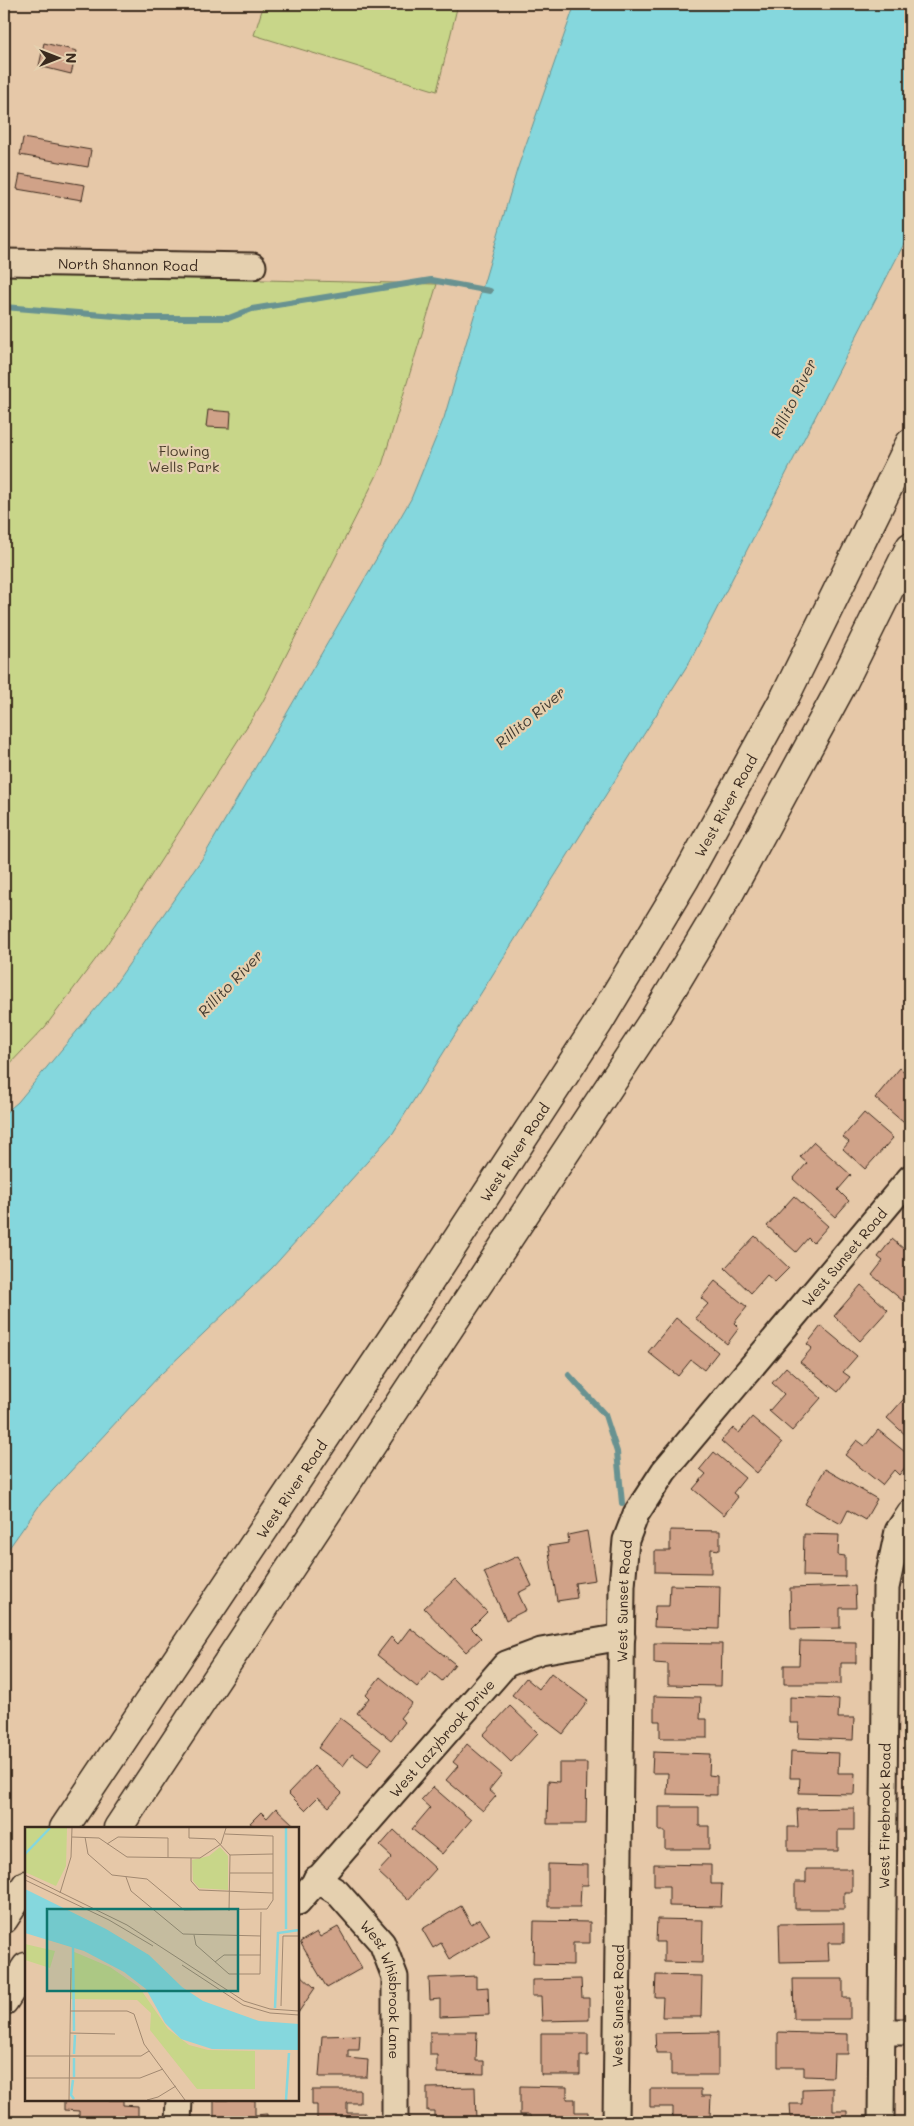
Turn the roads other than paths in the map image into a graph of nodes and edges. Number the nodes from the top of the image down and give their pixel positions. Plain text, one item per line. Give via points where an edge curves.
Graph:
1 (4, 262) edge
2 (253, 266) dead end
3 (910, 443) edge
4 (910, 547) edge
5 (910, 1178) edge
6 (278, 1508) junction
7 (910, 1513) edge
8 (313, 1534) junction
9 (622, 1637) junction
10 (65, 1827) edge
11 (119, 1827) edge
12 (316, 1879) junction
13 (25, 1887) edge
14 (299, 1901) edge
15 (4, 1919) edge
16 (25, 1969) edge
17 (4, 2001) edge
18 (882, 2032) junction
19 (910, 2032) edge
20 (179, 2101) edge
21 (178, 2122) edge
22 (396, 2122) edge
23 (616, 2122) edge
24 (881, 2122) edge

1 - 2 street, North Shannon Road
3 - 6 main road, West River Road via 785,697 685,879 599,1022
4 - 8 main road via 837,696 730,892 654,1019
5 - 9 street, West Sunset Road via 664,1471 636,1514 626,1540
6 - 8 main road
6 - 10 main road, West River Road
7 - 18 street, West Firebrook Road via 898,1531 886,1588
8 - 11 main road
9 - 12 street, West Lazybrook Drive via 541,1651 506,1664
9 - 23 street, West Sunset Road
12 - 14 street, West Lazybrook Drive
12 - 22 street, West Whisbrook Lane via 337,1892 382,1943 395,1978
13 - 15 main road
16 - 17 main road
18 - 19 street
18 - 24 street, West Firebrook Road
20 - 21 street

